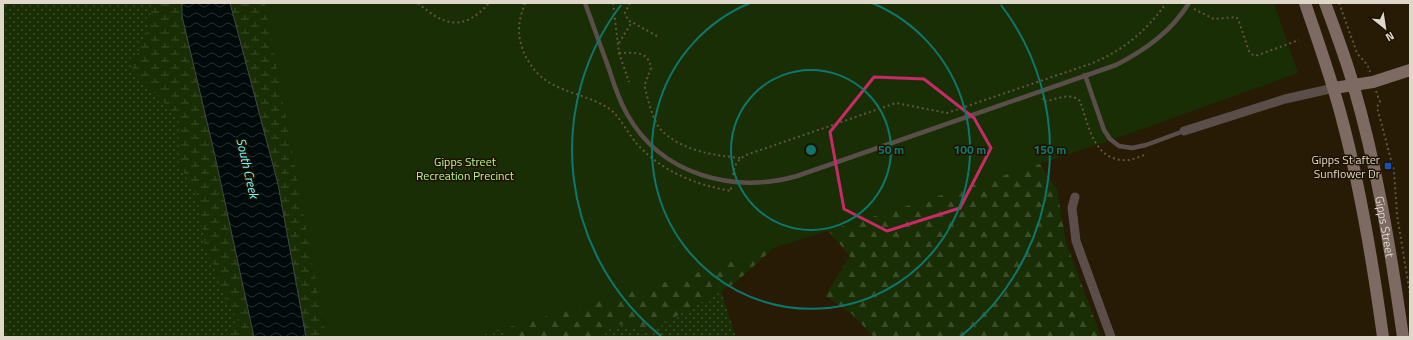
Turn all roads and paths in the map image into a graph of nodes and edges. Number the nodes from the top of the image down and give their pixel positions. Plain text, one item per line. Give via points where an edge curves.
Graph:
1 (418, 3) edge
2 (489, 3) edge
3 (525, 3) edge
4 (585, 3) edge
5 (613, 3) edge
6 (630, 3) edge
7 (1166, 3) edge
8 (1305, 3) edge
9 (1325, 3) edge
10 (1339, 3) edge
11 (1188, 4) edge
12 (632, 22) junction
13 (657, 36) dead end
14 (1300, 40) dead end
15 (618, 44) junction
16 (619, 53) junction
17 (1368, 65) dead end
18 (1410, 70) edge
19 (1085, 76) junction
20 (629, 82) dead end
21 (1037, 83) junction
22 (1353, 85) junction
23 (1334, 88) junction
24 (1040, 91) junction
25 (1378, 97) dead end
26 (1184, 131) joint
27 (1147, 154) dead end
28 (740, 158) junction
29 (732, 182) junction
30 (1075, 197) dead end
31 (1410, 294) edge
32 (1111, 337) edge
33 (1383, 337) edge
34 (1403, 337) edge

1 - 2 path via 445,21 457,23 472,18
3 - 29 path via 520,22 520,39 529,62 541,76 550,83 610,109 639,146 673,172 698,183 730,191
4 - 29 lane via 621,102 644,138 682,167 717,180
5 - 15 path
6 - 12 path via 625,13
7 - 21 path via 1140,34 1115,52 1103,59
8 - 23 main road, Gipps Street
9 - 22 main road, Gipps Street
10 - 17 path via 1357,53
11 - 14 path via 1214,19 1238,18 1249,51 1254,56
11 - 19 lane via 1171,26 1154,42 1116,65
12 - 13 path
12 - 15 path
15 - 16 path
16 - 20 path
16 - 28 path via 637,53 647,58 651,68 645,88 650,107 657,124 669,136 686,148 698,152
18 - 22 main road via 1373,82
19 - 24 lane
19 - 26 lane via 1104,130 1119,146 1132,148 1146,145
21 - 24 path
21 - 28 path via 947,114 896,103
22 - 23 main road
22 - 34 main road, Gipps Street via 1388,236
23 - 26 street via 1284,99
23 - 33 main road, Gipps Street via 1369,240
24 - 27 path via 1044,102 1071,96 1080,101 1096,145 1107,155 1128,160
24 - 29 lane via 797,176 767,182
25 - 31 path, Gipps Street via 1379,117 1394,170
28 - 29 path via 734,168
30 - 32 street via 1072,208 1076,241

